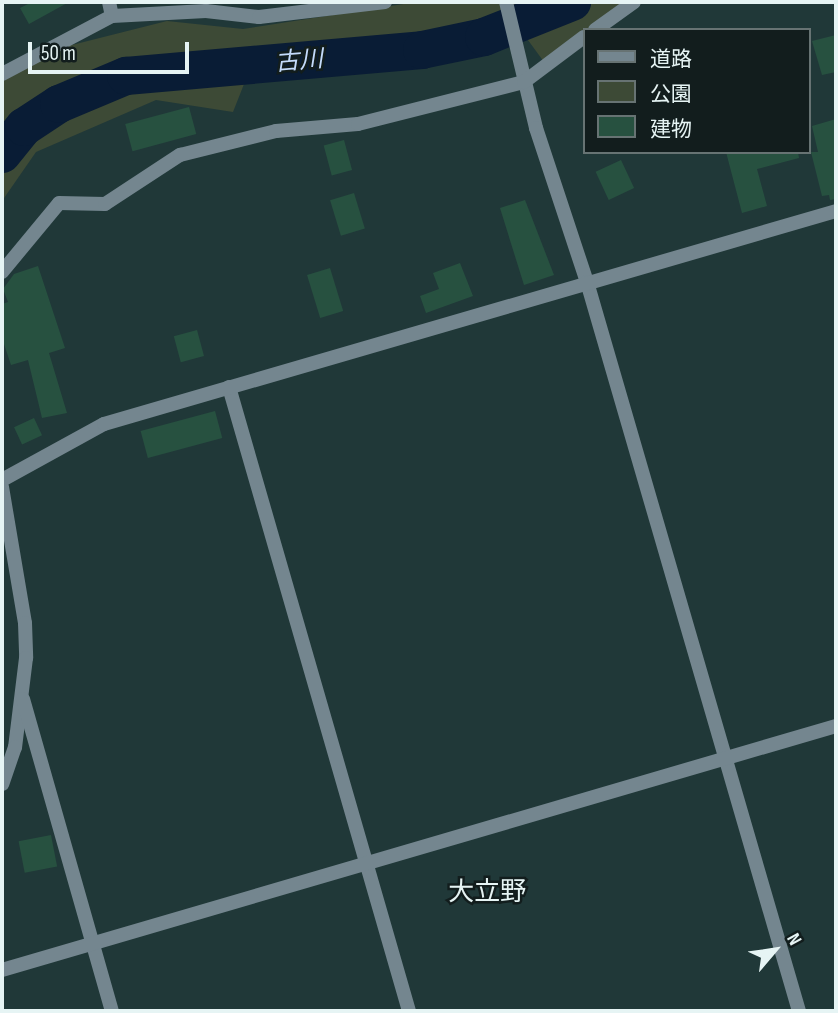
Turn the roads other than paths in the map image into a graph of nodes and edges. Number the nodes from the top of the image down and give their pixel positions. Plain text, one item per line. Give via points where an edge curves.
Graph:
1 (385, 2) edge
2 (506, 2) edge
3 (634, 2) edge
4 (111, 9) edge
5 (598, 28) edge
6 (582, 38) edge
7 (2, 74) edge
8 (524, 82) junction
9 (836, 211) edge
10 (2, 272) edge
11 (587, 282) junction
12 (229, 387) junction
13 (2, 480) edge
14 (2, 487) edge
15 (23, 699) junction
16 (836, 726) edge
17 (726, 758) junction
18 (2, 784) edge
19 (367, 863) junction
20 (93, 943) junction
21 (2, 970) edge
22 (112, 1011) edge
23 (409, 1011) edge
24 (799, 1011) edge

1 - 4 street via 259,17
2 - 8 street
3 - 5 street
4 - 7 street
6 - 8 street
8 - 10 street via 358,124 276,131 180,155 105,204 59,203
8 - 11 street
9 - 11 street
11 - 12 street
11 - 17 street
12 - 13 street via 104,424
12 - 19 street
14 - 15 street via 24,622
15 - 18 street via 15,747
15 - 20 street
16 - 17 street
17 - 19 street
17 - 24 street
19 - 20 street
19 - 23 street
20 - 21 street
20 - 22 street

